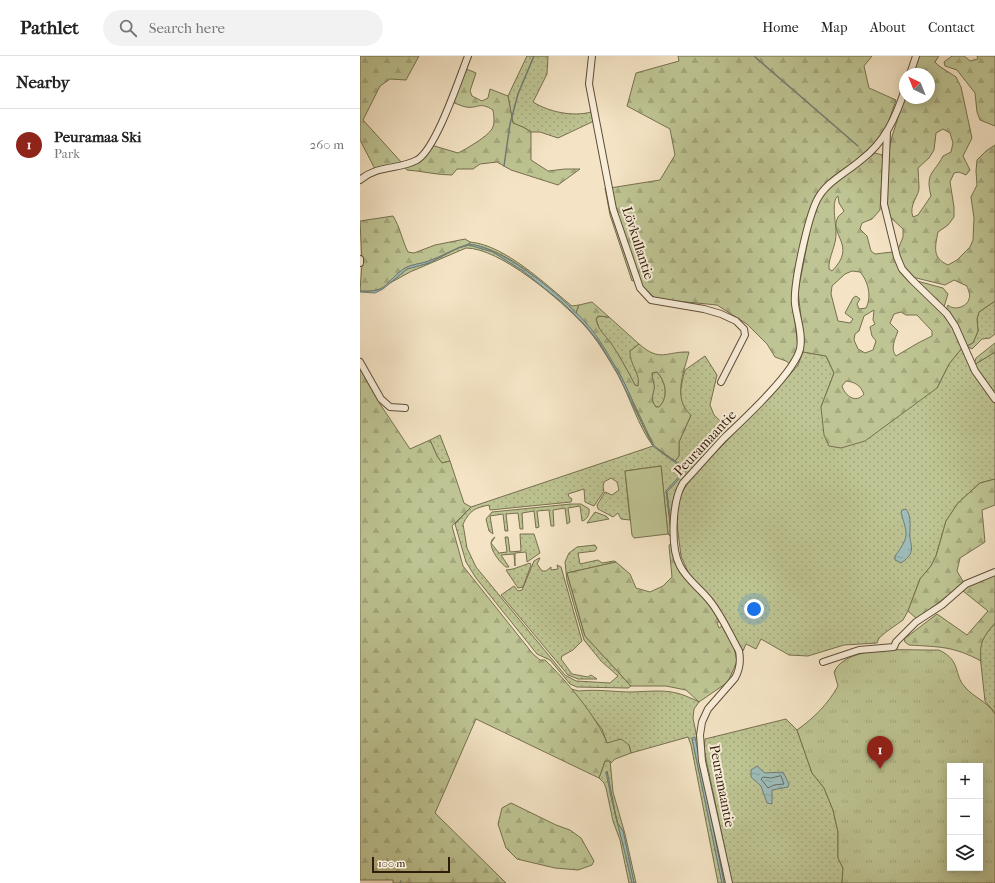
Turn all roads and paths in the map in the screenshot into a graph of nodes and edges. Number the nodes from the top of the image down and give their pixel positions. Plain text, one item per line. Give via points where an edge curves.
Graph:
1 (468, 56) edge
2 (592, 56) edge
3 (916, 56) edge
4 (912, 68) edge
5 (900, 104) edge
6 (887, 132) junction
7 (876, 147) junction
8 (887, 152) junction
9 (360, 180) edge
10 (360, 260) edge
11 (360, 263) edge
12 (360, 362) edge
13 (721, 382) dead end
14 (995, 399) edge
15 (405, 408) dead end
16 (995, 572) edge
17 (823, 662) dead end
18 (729, 883) edge

1 - 9 street via 435,135 422,156 403,165 372,172
2 - 13 street, Lövkullantie via 589,84 613,208 640,288 652,300 721,314 736,321 744,329 745,335
3 - 4 street
5 - 6 street, Peuramaantie
6 - 7 street, Peuramaantie
6 - 8 street
7 - 8 street
7 - 18 street, Peuramaantie via 824,190 810,216 796,287 795,303 801,335 796,360 683,483 676,498 676,553 680,566 711,602 739,651 740,658 735,678 706,712 700,735 702,761
8 - 14 street via 884,204 902,269 947,314 975,371
10 - 11 street
12 - 15 street via 381,399 390,407
16 - 17 street via 966,584 942,605 916,622 894,647 859,650

